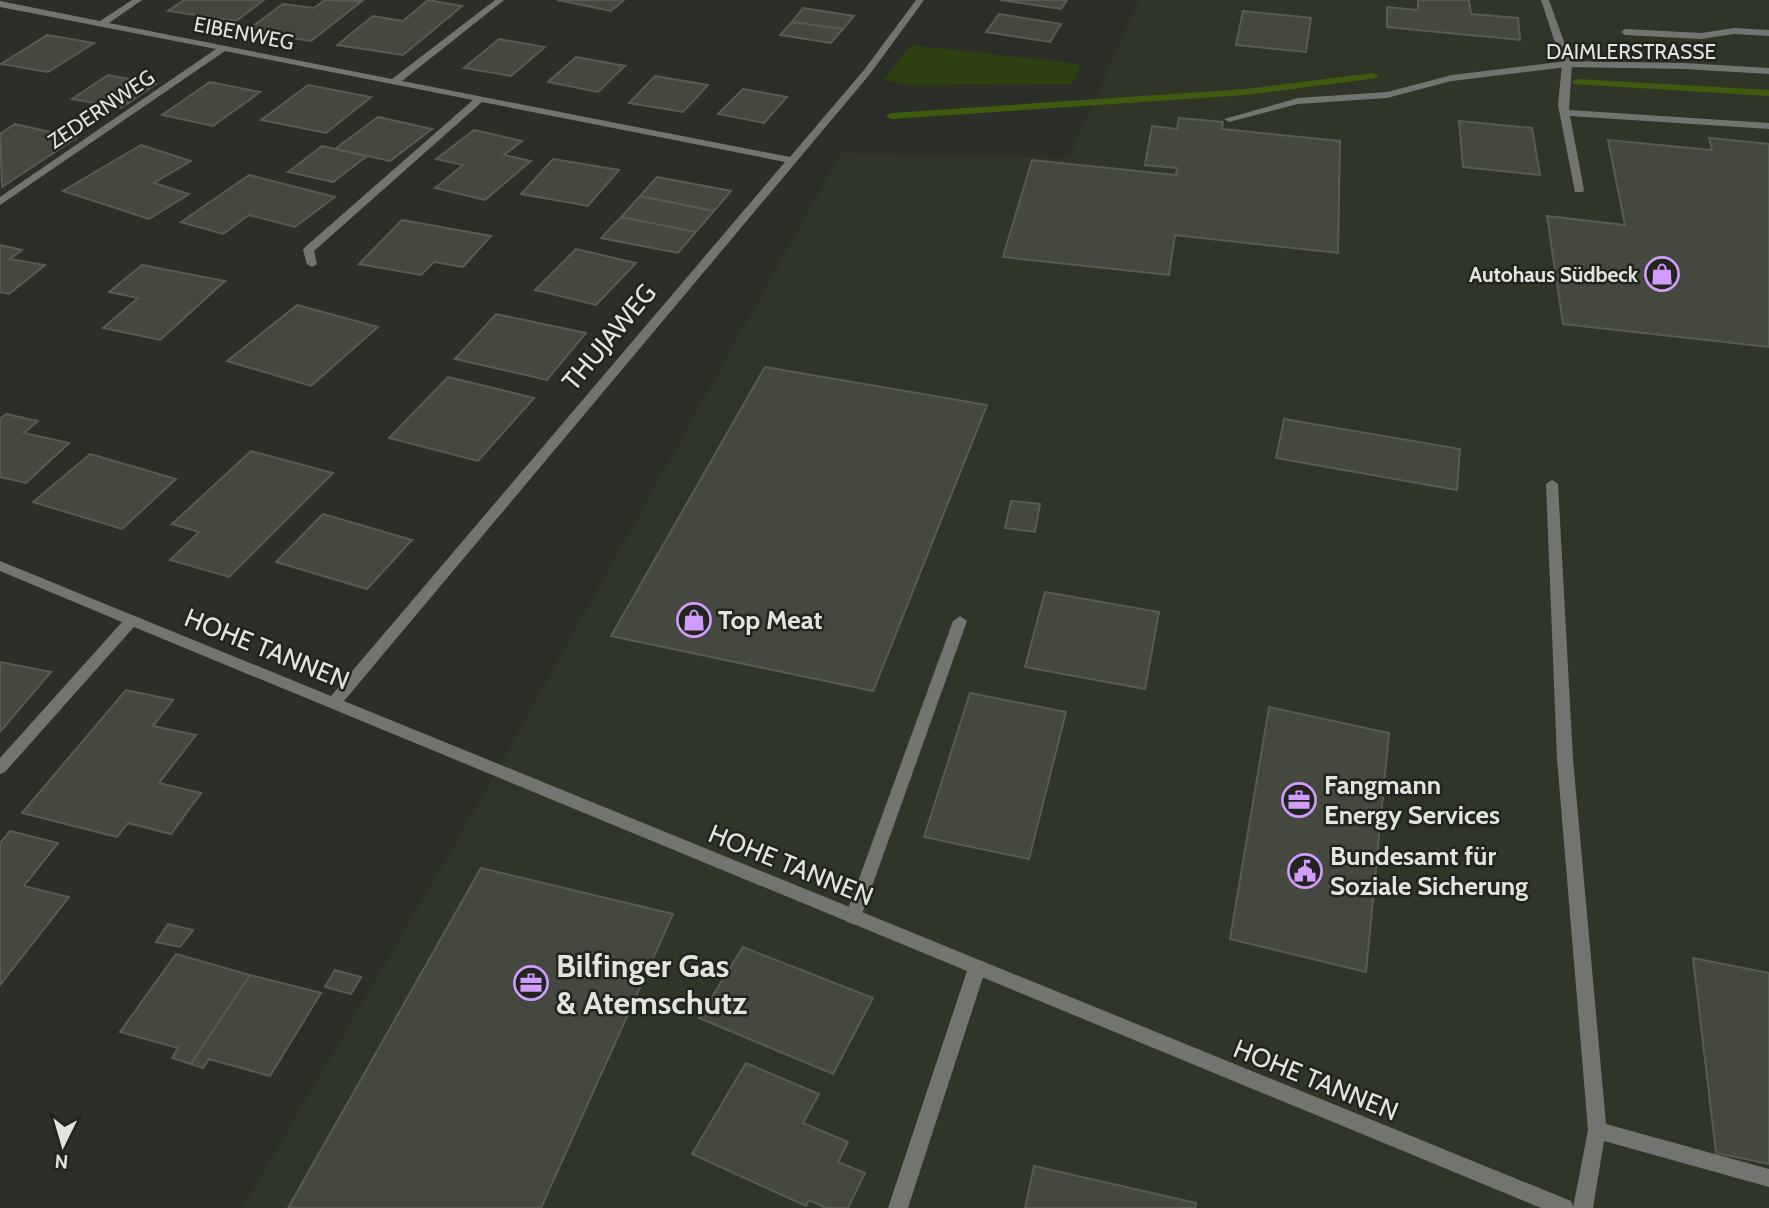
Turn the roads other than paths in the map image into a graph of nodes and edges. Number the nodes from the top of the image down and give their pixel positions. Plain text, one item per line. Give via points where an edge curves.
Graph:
1 (138, 0) edge
2 (500, 0) edge
3 (920, 0) edge
4 (1545, 0) edge
5 (0, 4) edge
6 (101, 24) junction
7 (1625, 32) dead end
8 (1769, 33) edge
9 (224, 48) junction
10 (1567, 64) junction
11 (1769, 71) edge
12 (394, 82) junction
13 (480, 99) junction
14 (1564, 113) junction
15 (1229, 119) dead end
16 (1769, 126) edge
17 (790, 160) junction
18 (1578, 190) dead end
19 (0, 202) edge
20 (312, 264) dead end
21 (1552, 484) dead end
22 (0, 566) edge
23 (132, 620) junction
24 (960, 621) dead end
25 (334, 703) junction
26 (0, 768) edge
27 (853, 918) junction
28 (977, 968) junction
29 (1597, 1130) junction
30 (1769, 1178) edge
31 (898, 1208) edge
32 (1564, 1208) edge
33 (1583, 1208) edge

1 - 6 street
2 - 12 street
3 - 17 street, THUJAWEG via 867,72
4 - 10 street
5 - 6 street, EIBENWEG
6 - 9 street, EIBENWEG
7 - 8 street
9 - 12 street, EIBENWEG
9 - 19 street, ZEDERNWEG
10 - 11 street, DAIMLERSTRASSE
10 - 14 street
10 - 15 street, DAIMLERSTRASSE via 1452,78 1387,95 1298,101
12 - 13 street, EIBENWEG
13 - 17 street, EIBENWEG
13 - 20 street via 308,250
14 - 16 street
14 - 18 street
17 - 25 street, THUJAWEG
21 - 29 street via 1565,759
22 - 23 street, HOHE TANNEN
23 - 25 street, HOHE TANNEN
23 - 26 street
24 - 27 street
25 - 27 street, HOHE TANNEN
27 - 28 street, HOHE TANNEN
28 - 31 street
28 - 32 street, HOHE TANNEN
29 - 30 street
29 - 33 street

